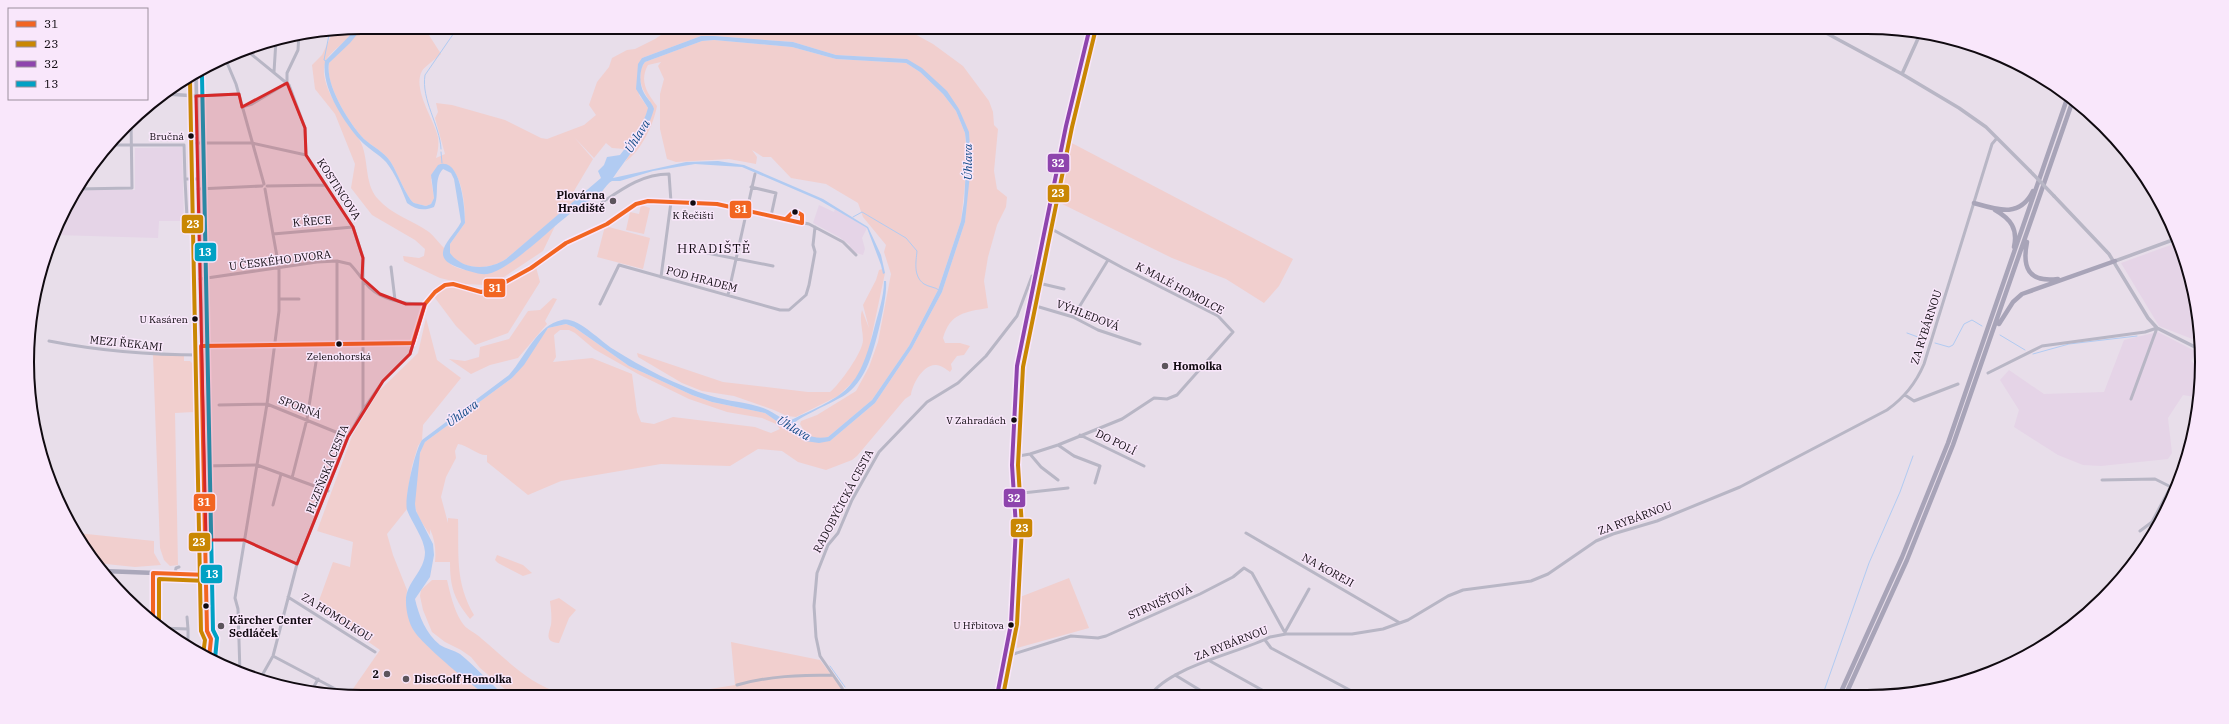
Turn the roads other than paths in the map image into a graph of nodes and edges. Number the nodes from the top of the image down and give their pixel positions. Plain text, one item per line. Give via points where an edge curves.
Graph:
1 (1088, 34) edge
2 (1828, 34) edge
3 (1918, 38) edge
4 (299, 40) edge
5 (276, 45) edge
6 (251, 53) edge
7 (227, 63) edge
8 (274, 72) junction
9 (1902, 74) junction
10 (196, 79) edge
11 (287, 83) junction
12 (173, 94) edge
13 (239, 94) junction
14 (196, 96) junction
15 (2066, 101) edge
16 (2071, 105) edge
17 (242, 107) junction
18 (131, 129) edge
19 (1997, 138) junction
20 (197, 143) junction
21 (252, 143) junction
22 (116, 145) edge
23 (132, 145) junction
24 (306, 155) junction
25 (755, 174) dead end
26 (2041, 175) junction
27 (185, 179) junction
28 (198, 180) junction
29 (326, 185) junction
30 (264, 186) junction
31 (751, 188) junction
32 (84, 189) edge
33 (198, 189) junction
34 (671, 202) junction
35 (1974, 203) junction
36 (737, 207) junction
37 (746, 209) junction
38 (1994, 209) junction
39 (589, 211) dead end
40 (744, 216) junction
41 (771, 216) junction
42 (187, 218) dead end
43 (1046, 226) junction
44 (353, 227) junction
45 (815, 227) junction
46 (2029, 228) junction
47 (273, 234) junction
48 (2172, 240) edge
49 (707, 253) dead end
50 (856, 255) dead end
51 (736, 258) junction
52 (1108, 260) junction
53 (337, 261) junction
54 (2115, 261) junction
55 (773, 266) dead end
56 (2010, 266) junction
57 (391, 267) dead end
58 (279, 268) junction
59 (1036, 274) junction
60 (661, 277) junction
61 (362, 278) junction
62 (200, 279) junction
63 (2061, 279) junction
64 (1034, 282) junction
65 (1064, 289) dead end
66 (728, 295) junction
67 (280, 299) junction
68 (299, 299) dead end
69 (395, 300) junction
70 (425, 304) junction
71 (600, 304) dead end
72 (1029, 304) junction
73 (1073, 317) junction
74 (2157, 328) junction
75 (1991, 340) junction
76 (48, 341) dead end
77 (337, 343) junction
78 (362, 343) junction
79 (413, 343) junction
80 (1140, 344) dead end
81 (276, 345) junction
82 (201, 346) junction
83 (2194, 347) edge
84 (202, 355) junction
85 (316, 362) dead end
86 (1988, 373) dead end
87 (1958, 384) dead end
88 (1905, 395) junction
89 (2131, 399) dead end
90 (267, 404) junction
91 (219, 405) dead end
92 (363, 410) junction
93 (307, 419) junction
94 (1080, 434) junction
95 (348, 437) junction
96 (1058, 445) junction
97 (1030, 454) junction
98 (1013, 457) junction
99 (256, 465) junction
100 (204, 466) junction
101 (1144, 466) dead end
102 (281, 474) junction
103 (292, 478) junction
104 (1058, 480) dead end
105 (2102, 480) dead end
106 (1095, 483) dead end
107 (2171, 487) edge
108 (1068, 488) dead end
109 (328, 491) junction
110 (1014, 494) junction
111 (2167, 495) edge
112 (273, 505) dead end
113 (2152, 522) joint
114 (2140, 531) dead end
115 (1246, 533) dead end
116 (206, 540) junction
117 (244, 540) junction
118 (297, 564) junction
119 (179, 567) dead end
120 (110, 572) edge
121 (153, 574) junction
122 (176, 574) junction
123 (207, 574) junction
124 (1309, 589) dead end
125 (207, 595) junction
126 (288, 597) junction
127 (154, 615) edge
128 (188, 616) dead end
129 (1400, 623) junction
130 (171, 628) edge
131 (188, 629) junction
132 (201, 630) dead end
133 (1285, 632) junction
134 (188, 640) edge
135 (1264, 640) junction
136 (208, 651) edge
137 (376, 652) dead end
138 (273, 656) junction
139 (1004, 657) junction
140 (1210, 661) junction
141 (240, 666) edge
142 (263, 675) edge
143 (833, 675) junction
144 (1175, 675) junction
145 (318, 679) junction
146 (737, 685) dead end
147 (314, 686) edge
148 (335, 688) edge
149 (843, 690) edge
150 (998, 690) edge
151 (1154, 690) edge
152 (1200, 690) edge
153 (1262, 690) edge
154 (1350, 690) edge
155 (1842, 690) edge
156 (1848, 690) edge

1 - 43 street
2 - 9 street
3 - 9 street
4 - 11 street via 298,50 287,73
5 - 8 street
6 - 8 street, KOSTINCOVA
7 - 13 street
8 - 11 street, KOSTINCOVA
9 - 19 street via 1959,108
10 - 14 street
11 - 17 street via 252,104
11 - 24 street, KOSTINCOVA via 305,128
12 - 14 street
13 - 14 street
13 - 17 street
14 - 20 street
15 - 26 highway
16 - 46 highway
17 - 21 street
18 - 23 street
19 - 35 street, ZA RYBÁRNOU via 1992,144
19 - 54 street, bridge
20 - 21 street
20 - 28 street
21 - 24 street
21 - 30 street
22 - 23 street
23 - 27 street via 184,145
23 - 32 street via 132,188
24 - 29 street, KOSTINCOVA
25 - 31 street
26 - 38 highway via 2024,204 2010,210
26 - 56 highway
27 - 28 street
27 - 42 street
28 - 33 street
29 - 30 street
29 - 44 street, KOSTINCOVA
30 - 33 street
30 - 47 street
31 - 37 street
31 - 41 street via 776,193
33 - 62 street
34 - 36 street
34 - 39 street via 670,174 664,174 618,190
34 - 60 street
34 - 70 street, PLZEŇSKÁ CESTA via 648,201 636,204 607,224 566,243 531,268 493,289 481,292 453,284 445,285
35 - 38 highway
35 - 88 street, ZA RYBÁRNOU via 1924,364
36 - 37 street
36 - 40 street
37 - 40 street
37 - 41 street
38 - 56 highway via 2010,220 2015,230
40 - 51 street
41 - 45 street
43 - 52 street, K MALÉ HOMOLCE
43 - 59 street
44 - 47 street, K ŘECE
44 - 61 street, KOSTINCOVA via 362,258
45 - 50 street via 843,242
45 - 66 street, POD HRADEM via 812,245 815,252 806,295 789,310 780,310
46 - 63 highway via 2025,252 2027,269 2040,279
46 - 75 highway
47 - 58 street
48 - 54 street
49 - 51 street
51 - 55 street
51 - 66 street
52 - 73 street
52 - 94 street, K MALÉ HOMOLCE via 1218,316 1234,332 1177,395 1167,399 1154,398 1122,419
53 - 58 street, U ČESKÉHO DVORA
53 - 61 street, U ČESKÉHO DVORA via 350,264
53 - 77 street
54 - 63 highway
54 - 74 street via 2148,318
56 - 155 highway via 1926,501
57 - 69 street
58 - 62 street, U ČESKÉHO DVORA
58 - 67 street
59 - 64 street
59 - 143 street, RADOBYČICKÁ CESTA via 1032,276 1017,316 986,356 958,383 927,402 876,457 838,532 828,545 817,573 814,606 820,656
60 - 66 street, POD HRADEM
60 - 71 street, POD HRADEM via 619,264
61 - 69 street, U ČESKÉHO DVORA via 370,288
61 - 78 street, KOSTINCOVA
62 - 82 street
63 - 75 highway via 2033,289 2012,302
64 - 65 street
64 - 72 street
67 - 68 street
67 - 81 street
69 - 70 street, U ČESKÉHO DVORA via 406,304
70 - 79 street, PLZEŇSKÁ CESTA
72 - 73 street, VÝHLEDOVÁ
72 - 98 street via 1017,366
73 - 80 street, VÝHLEDOVÁ via 1098,330
74 - 83 street
74 - 86 street via 2145,332 2042,346
74 - 89 street
75 - 156 highway via 1930,504
76 - 84 street, MEZI ŘEKAMI via 131,353 166,356
77 - 78 street
77 - 81 street
78 - 79 street
78 - 92 street, KOSTINCOVA
79 - 92 street, PLZEŇSKÁ CESTA via 410,354 383,381
81 - 82 street
81 - 90 street
82 - 84 street
84 - 100 street
85 - 93 street
87 - 88 street via 1914,401
88 - 129 street, ZA RYBÁRNOU via 1896,404 1876,416 1754,480 1658,521 1596,541 1548,574 1510,585 1462,590
90 - 91 street, SPORNÁ
90 - 93 street, SPORNÁ
90 - 99 street
92 - 95 street, PLZEŇSKÁ CESTA
93 - 95 street, SPORNÁ
93 - 103 street
94 - 96 street, K MALÉ HOMOLCE
94 - 101 street, DO POLÍ
95 - 109 street, PLZEŇSKÁ CESTA
96 - 97 street, K MALÉ HOMOLCE
96 - 106 street via 1074,456 1100,466
97 - 98 street, K MALÉ HOMOLCE
97 - 104 street via 1041,467
98 - 110 street
99 - 100 street
99 - 102 street
99 - 117 street
100 - 116 street
102 - 103 street
102 - 112 street
103 - 109 street
105 - 107 street via 2155,479
108 - 110 street
109 - 118 street, PLZEŇSKÁ CESTA
110 - 139 street via 1016,527 1011,613
111 - 113 street
113 - 114 street
115 - 129 street, NA KOREJI
116 - 117 street
116 - 123 street
117 - 118 street
117 - 141 street via 235,598 239,615
118 - 126 street, PLZEŇSKÁ CESTA
119 - 122 street via 176,568
120 - 121 main road
121 - 122 main road
121 - 127 street
122 - 123 main road
123 - 125 main road
124 - 133 street
125 - 132 street via 200,595
125 - 136 main road
126 - 137 street, ZA HOMOLKOU
126 - 138 street, PLZEŇSKÁ CESTA
128 - 131 street
129 - 133 street, ZA RYBÁRNOU via 1383,629 1352,634
130 - 131 street
131 - 134 street
133 - 135 street, ZA RYBÁRNOU
133 - 139 street, STRNIŠŤOVÁ via 1252,573 1244,568 1233,577 1200,594 1106,636 1071,636
135 - 140 street, ZA RYBÁRNOU
135 - 154 street via 1271,648
138 - 142 street, PLZEŇSKÁ CESTA
138 - 145 street
139 - 150 street
140 - 144 street, ZA RYBÁRNOU
140 - 153 street
143 - 146 street via 789,676
143 - 149 street
144 - 151 street, ZA RYBÁRNOU
144 - 152 street
145 - 147 street
145 - 148 street

